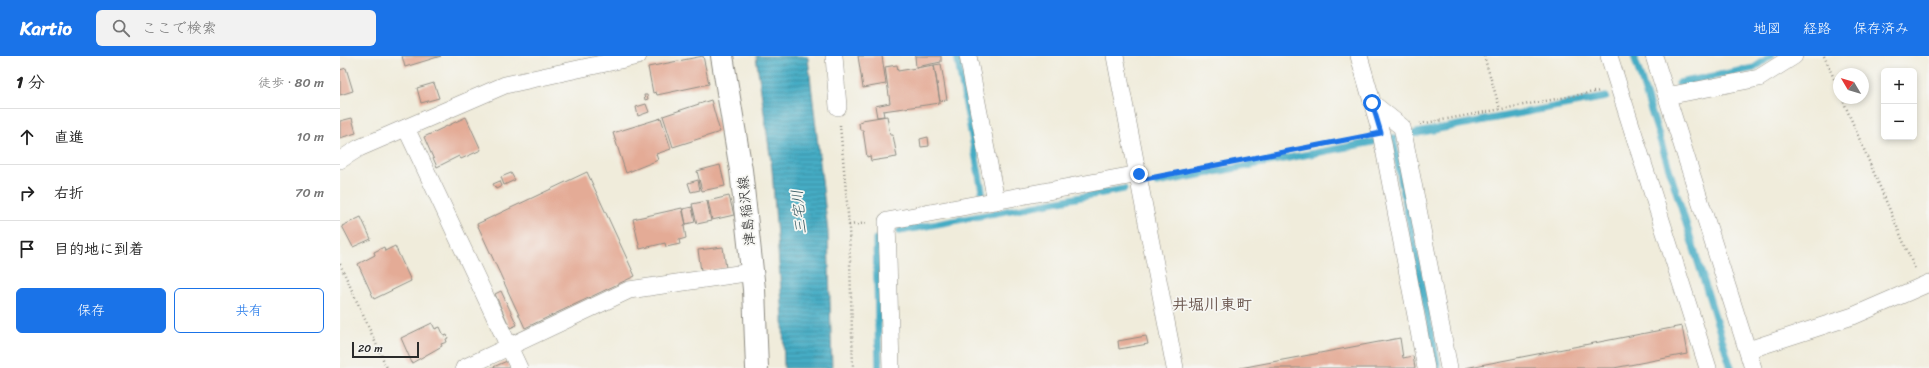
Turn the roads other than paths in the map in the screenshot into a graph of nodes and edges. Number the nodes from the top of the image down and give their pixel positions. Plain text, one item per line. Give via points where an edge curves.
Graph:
1 (638, 56) edge
2 (722, 56) edge
3 (834, 56) edge
4 (968, 56) edge
5 (1115, 56) edge
6 (1359, 56) edge
7 (1609, 56) edge
8 (1654, 56) edge
9 (1789, 57) edge
10 (1667, 96) junction
11 (1372, 103) junction
12 (838, 107) road end
13 (406, 128) junction
14 (340, 160) edge
15 (1140, 177) junction
16 (996, 201) junction
17 (752, 272) junction
18 (1926, 288) edge
19 (509, 347) junction
20 (1748, 350) junction
21 (464, 368) edge
22 (519, 368) edge
23 (757, 368) edge
24 (891, 368) edge
25 (1175, 368) edge
26 (1426, 368) edge
27 (1449, 368) edge
28 (1708, 368) edge
29 (1753, 368) edge

1 - 13 street via 505,85
2 - 17 main road, 津島稲沢線 via 741,170
3 - 12 street
4 - 16 street
5 - 15 street
6 - 11 street
7 - 28 street
8 - 10 street
9 - 10 street via 1759,78
10 - 20 street
11 - 26 street via 1381,133
11 - 27 street via 1402,127
13 - 14 street via 358,148
13 - 19 street
15 - 16 street
15 - 25 street
16 - 24 street via 887,221
17 - 19 street via 629,290
17 - 23 main road, 津島稲沢線
18 - 20 street via 1853,316
19 - 21 street
19 - 22 street
20 - 29 street

